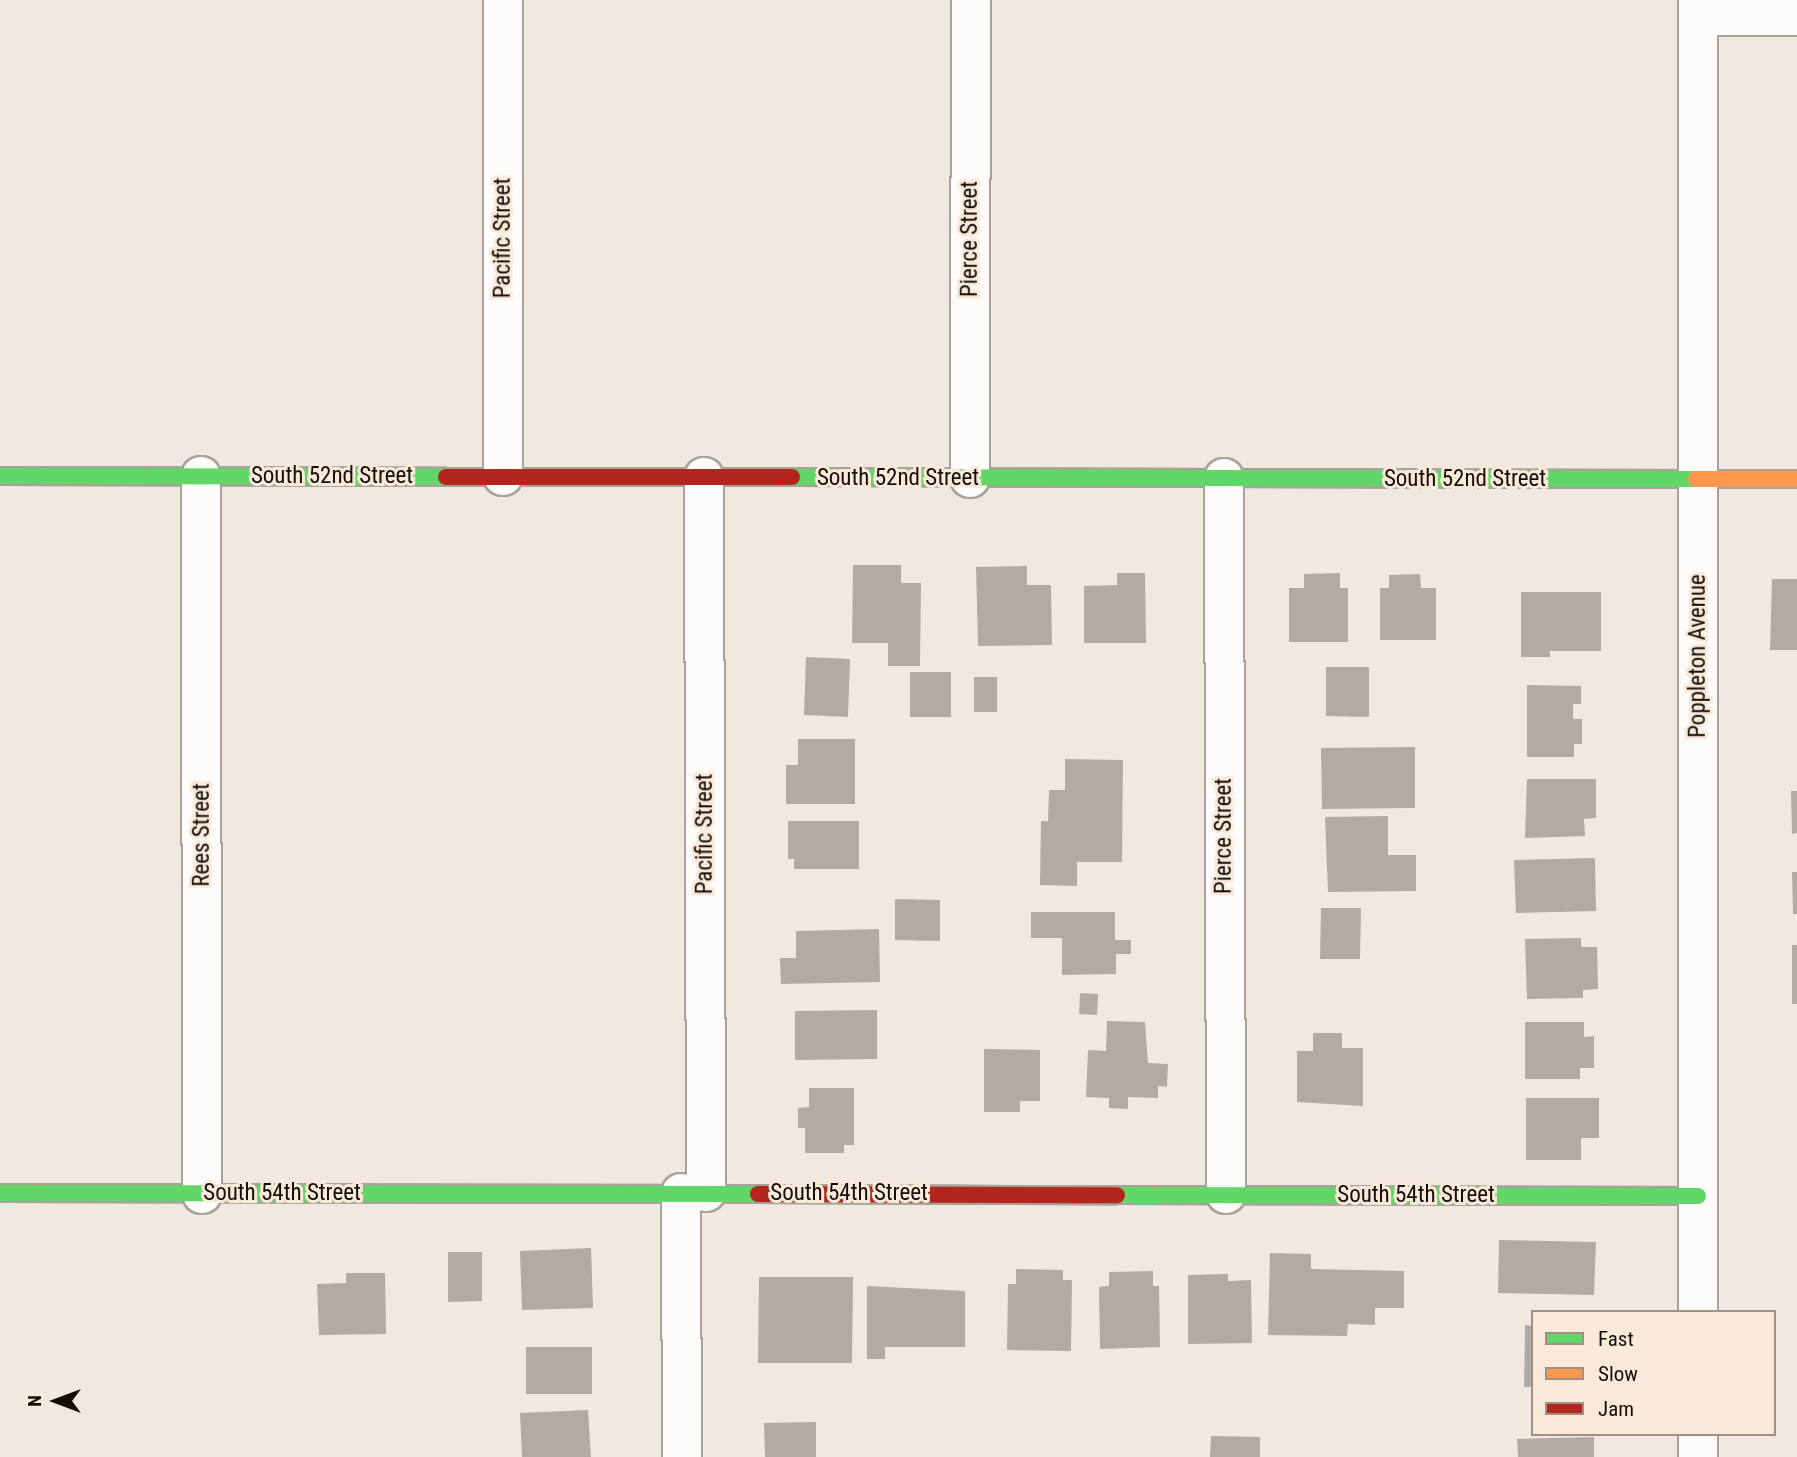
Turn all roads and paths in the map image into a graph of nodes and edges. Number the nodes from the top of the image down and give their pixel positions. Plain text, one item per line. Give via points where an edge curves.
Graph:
1 (503, 0) edge
2 (971, 0) edge
3 (1698, 8) edge
4 (1797, 16) edge
5 (0, 476) edge
6 (201, 476) junction
7 (503, 476) junction
8 (704, 477) junction
9 (970, 478) junction
10 (1224, 478) junction
11 (1698, 479) junction
12 (1797, 479) edge
13 (693, 1192) junction
14 (0, 1193) edge
15 (202, 1194) junction
16 (1226, 1194) junction
17 (1698, 1196) junction
18 (1698, 1310) edge
19 (1698, 1436) edge
20 (682, 1457) edge
21 (1698, 1457) edge

1 - 7 street, Pacific Street
2 - 9 street, Pierce Street
3 - 4 street
3 - 11 street, Poppleton Avenue
5 - 6 street, South 52nd Street
6 - 7 street, South 52nd Street
6 - 15 street, Rees Street
7 - 8 street, South 52nd Street
8 - 9 street, South 52nd Street
8 - 13 street, Pacific Street
9 - 10 street, South 52nd Street
10 - 11 street, South 52nd Street
10 - 16 street, Pierce Street
11 - 12 street, South 52nd Street
11 - 17 street, Poppleton Avenue
13 - 15 street, South 54th Street
13 - 16 street, South 54th Street
13 - 20 street, Pacific Street
14 - 15 street, South 54th Street
16 - 17 street, South 54th Street
17 - 18 street, Poppleton Avenue
19 - 21 street

